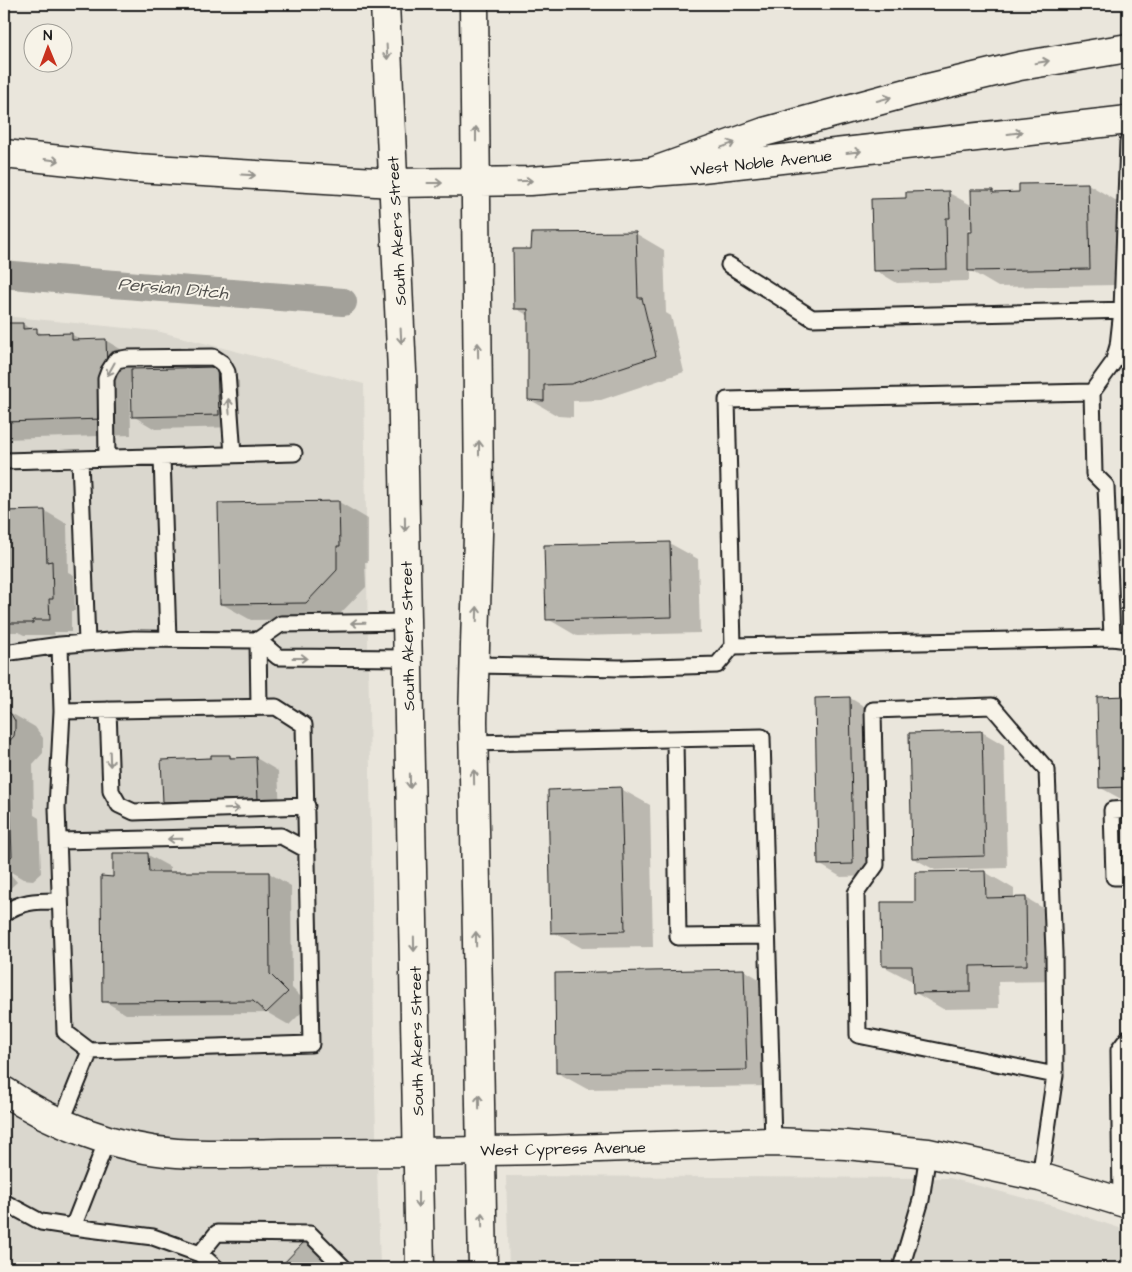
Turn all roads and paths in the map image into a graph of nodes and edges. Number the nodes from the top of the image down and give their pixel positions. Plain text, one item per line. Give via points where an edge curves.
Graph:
1 (385, 4) edge
2 (474, 4) edge
3 (1128, 48) edge
4 (1128, 120) edge
5 (1128, 142) edge
6 (4, 154) edge
7 (649, 172) junction
8 (477, 182) junction
9 (393, 183) junction
10 (729, 265) dead end
11 (1125, 310) edge
12 (1092, 392) junction
13 (294, 453) dead end
14 (233, 454) junction
15 (162, 457) junction
16 (108, 458) junction
17 (80, 459) junction
18 (4, 461) edge
19 (407, 622) junction
20 (1112, 638) junction
21 (168, 639) junction
22 (258, 640) junction
23 (1128, 640) edge
24 (87, 642) junction
25 (60, 645) junction
26 (734, 646) junction
27 (4, 653) edge
28 (407, 658) junction
29 (475, 665) junction
30 (259, 707) junction
31 (108, 710) junction
32 (62, 711) junction
33 (675, 739) junction
34 (473, 743) junction
35 (306, 806) junction
36 (1128, 809) edge
37 (59, 841) junction
38 (307, 850) junction
39 (1128, 876) edge
40 (60, 901) junction
41 (4, 914) edge
42 (766, 936) junction
43 (1128, 1038) edge
44 (90, 1051) junction
45 (1055, 1075) junction
46 (4, 1091) edge
47 (61, 1122) junction
48 (107, 1140) junction
49 (773, 1142) junction
50 (480, 1150) junction
51 (417, 1152) junction
52 (928, 1153) junction
53 (1040, 1177) junction
54 (4, 1202) edge
55 (1124, 1203) edge
56 (73, 1226) junction
57 (200, 1254) junction
58 (216, 1268) edge
59 (344, 1268) edge
60 (420, 1268) edge
61 (483, 1268) edge
62 (901, 1268) edge

1 -> 9 main road, South Akers Street
8 -> 2 main road
7 -> 3 main road via 764,132 907,93 1020,66
7 -> 4 main road, West Noble Avenue via 756,163
5 - 11 lane
6 -> 9 main road, West Noble Avenue via 145,169
8 -> 7 main road, West Noble Avenue
9 -> 8 main road, West Noble Avenue
29 -> 8 main road via 479,497
9 -> 19 main road, South Akers Street via 402,371
10 - 11 lane via 812,318
11 - 12 lane via 1113,363
12 - 20 lane via 1094,474 1106,486
12 - 26 lane via 727,400
13 - 14 lane
14 - 15 lane
14 -> 16 lane via 227,372 222,363 213,357 127,358 116,360 106,379
15 - 16 lane
15 - 21 lane
16 - 17 lane
17 - 18 lane
17 - 24 lane
19 -> 22 lane via 281,624
19 - 28 main road, South Akers Street
20 - 23 lane
20 - 26 lane
21 - 22 lane
21 - 24 lane
22 -> 28 lane via 278,657
22 - 30 lane
24 - 25 lane
25 - 27 lane
25 - 32 lane
26 - 29 lane via 717,665 620,668
28 -> 51 main road, South Akers Street
29 - 34 main road
30 - 31 lane
30 - 35 lane via 276,707 304,724
31 - 32 lane
31 -> 35 lane via 111,791 119,805 134,812
32 - 37 lane via 57,808
33 - 34 lane
33 - 42 lane via 678,937
33 - 42 lane via 762,737
50 -> 34 main road
35 - 38 lane
36 - 39 lane via 1112,810 1114,877
38 -> 37 lane via 281,836
37 - 40 lane
38 - 44 lane via 311,1044
40 - 41 lane via 31,902 12,907
40 - 44 lane via 65,1032
42 - 49 lane
43 - 55 lane via 1119,1050
44 - 47 lane
45 - 45 lane via 858,1035 856,893 876,865 873,710 992,706 1046,770 1054,952
45 - 53 lane
46 - 47 main road, West Cypress Avenue
47 - 48 main road, West Cypress Avenue
48 - 51 main road, West Cypress Avenue via 177,1153
48 - 56 lane
49 - 50 main road, West Cypress Avenue
49 - 52 main road, West Cypress Avenue via 846,1144
50 - 51 main road, West Cypress Avenue
61 -> 50 main road
51 -> 60 main road, South Akers Street
52 - 53 main road, West Cypress Avenue
52 - 62 lane via 921,1200
53 - 55 main road, West Cypress Avenue
54 - 56 lane via 41,1222
56 - 57 lane via 153,1237
57 - 58 lane
57 - 59 lane via 217,1233 310,1234

